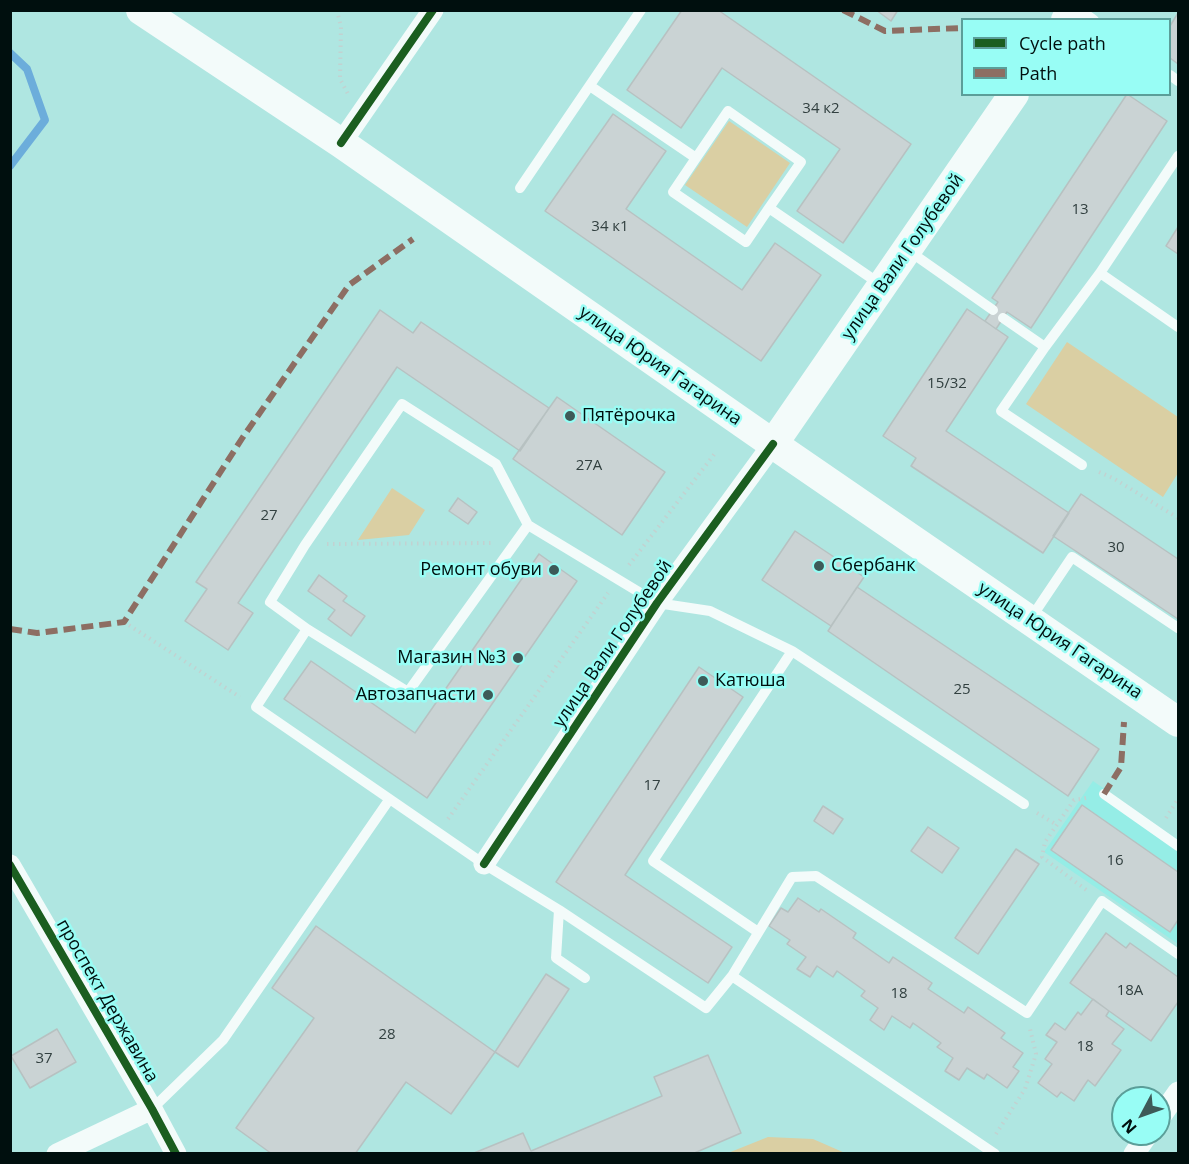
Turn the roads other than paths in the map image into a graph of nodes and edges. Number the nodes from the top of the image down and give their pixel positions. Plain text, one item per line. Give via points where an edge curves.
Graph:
1 (141, 10) edge
2 (433, 10) edge
3 (641, 10) edge
4 (590, 86) junction
5 (1013, 96) edge
6 (341, 143) junction
7 (1179, 156) edge
8 (696, 158) junction
9 (520, 188) dead end
10 (769, 208) junction
11 (908, 250) junction
12 (1100, 273) junction
13 (883, 286) junction
14 (993, 310) dead end
15 (1003, 318) dead end
16 (1179, 327) edge
17 (1045, 346) junction
18 (773, 444) junction
19 (1082, 465) road end
20 (528, 525) junction
21 (657, 603) junction
22 (1029, 620) junction
23 (1179, 628) edge
24 (307, 629) junction
25 (792, 651) junction
26 (1179, 722) edge
27 (1104, 794) road end
28 (389, 800) junction
29 (1024, 804) dead end
30 (1179, 846) edge
31 (484, 864) junction
32 (10, 865) edge
33 (559, 910) junction
34 (758, 932) junction
35 (1179, 954) edge
36 (732, 976) junction
37 (585, 978) dead end
38 (152, 1109) junction
39 (991, 1151) edge
40 (57, 1154) edge
41 (176, 1154) edge

1 - 6 main road, улица Юрия Гагарина
2 - 6 street
3 - 4 lane
4 - 8 lane
4 - 9 lane
5 - 11 main road, улица Вали Голубевой
6 - 18 main road, улица Юрия Гагарина
7 - 12 lane
8 - 10 lane via 673,192 746,242
8 - 10 lane via 728,111 801,162
10 - 13 lane
11 - 13 main road, улица Вали Голубевой
11 - 14 lane
12 - 16 lane
12 - 17 lane
13 - 18 main road, улица Вали Голубевой
15 - 17 lane
17 - 19 lane via 1001,411
18 - 21 street, улица Вали Голубевой
18 - 22 main road, улица Юрия Гагарина
20 - 21 lane
20 - 24 lane via 408,692
20 - 24 lane via 496,464 402,404 270,602
21 - 25 lane via 710,611
21 - 31 street, улица Вали Голубевой
22 - 23 lane via 1072,557
22 - 26 main road, улица Юрия Гагарина
24 - 28 lane via 256,707
25 - 29 lane
25 - 34 lane via 653,861
27 - 30 lane
28 - 31 lane
28 - 38 lane via 223,1040
31 - 33 lane
32 - 38 street, проспект Державина
33 - 36 lane via 706,1008
33 - 37 lane via 556,958
34 - 35 lane via 792,877 816,876 1026,1014 1102,901
34 - 36 lane
36 - 39 lane
38 - 40 street
38 - 41 street, проспект Державина

